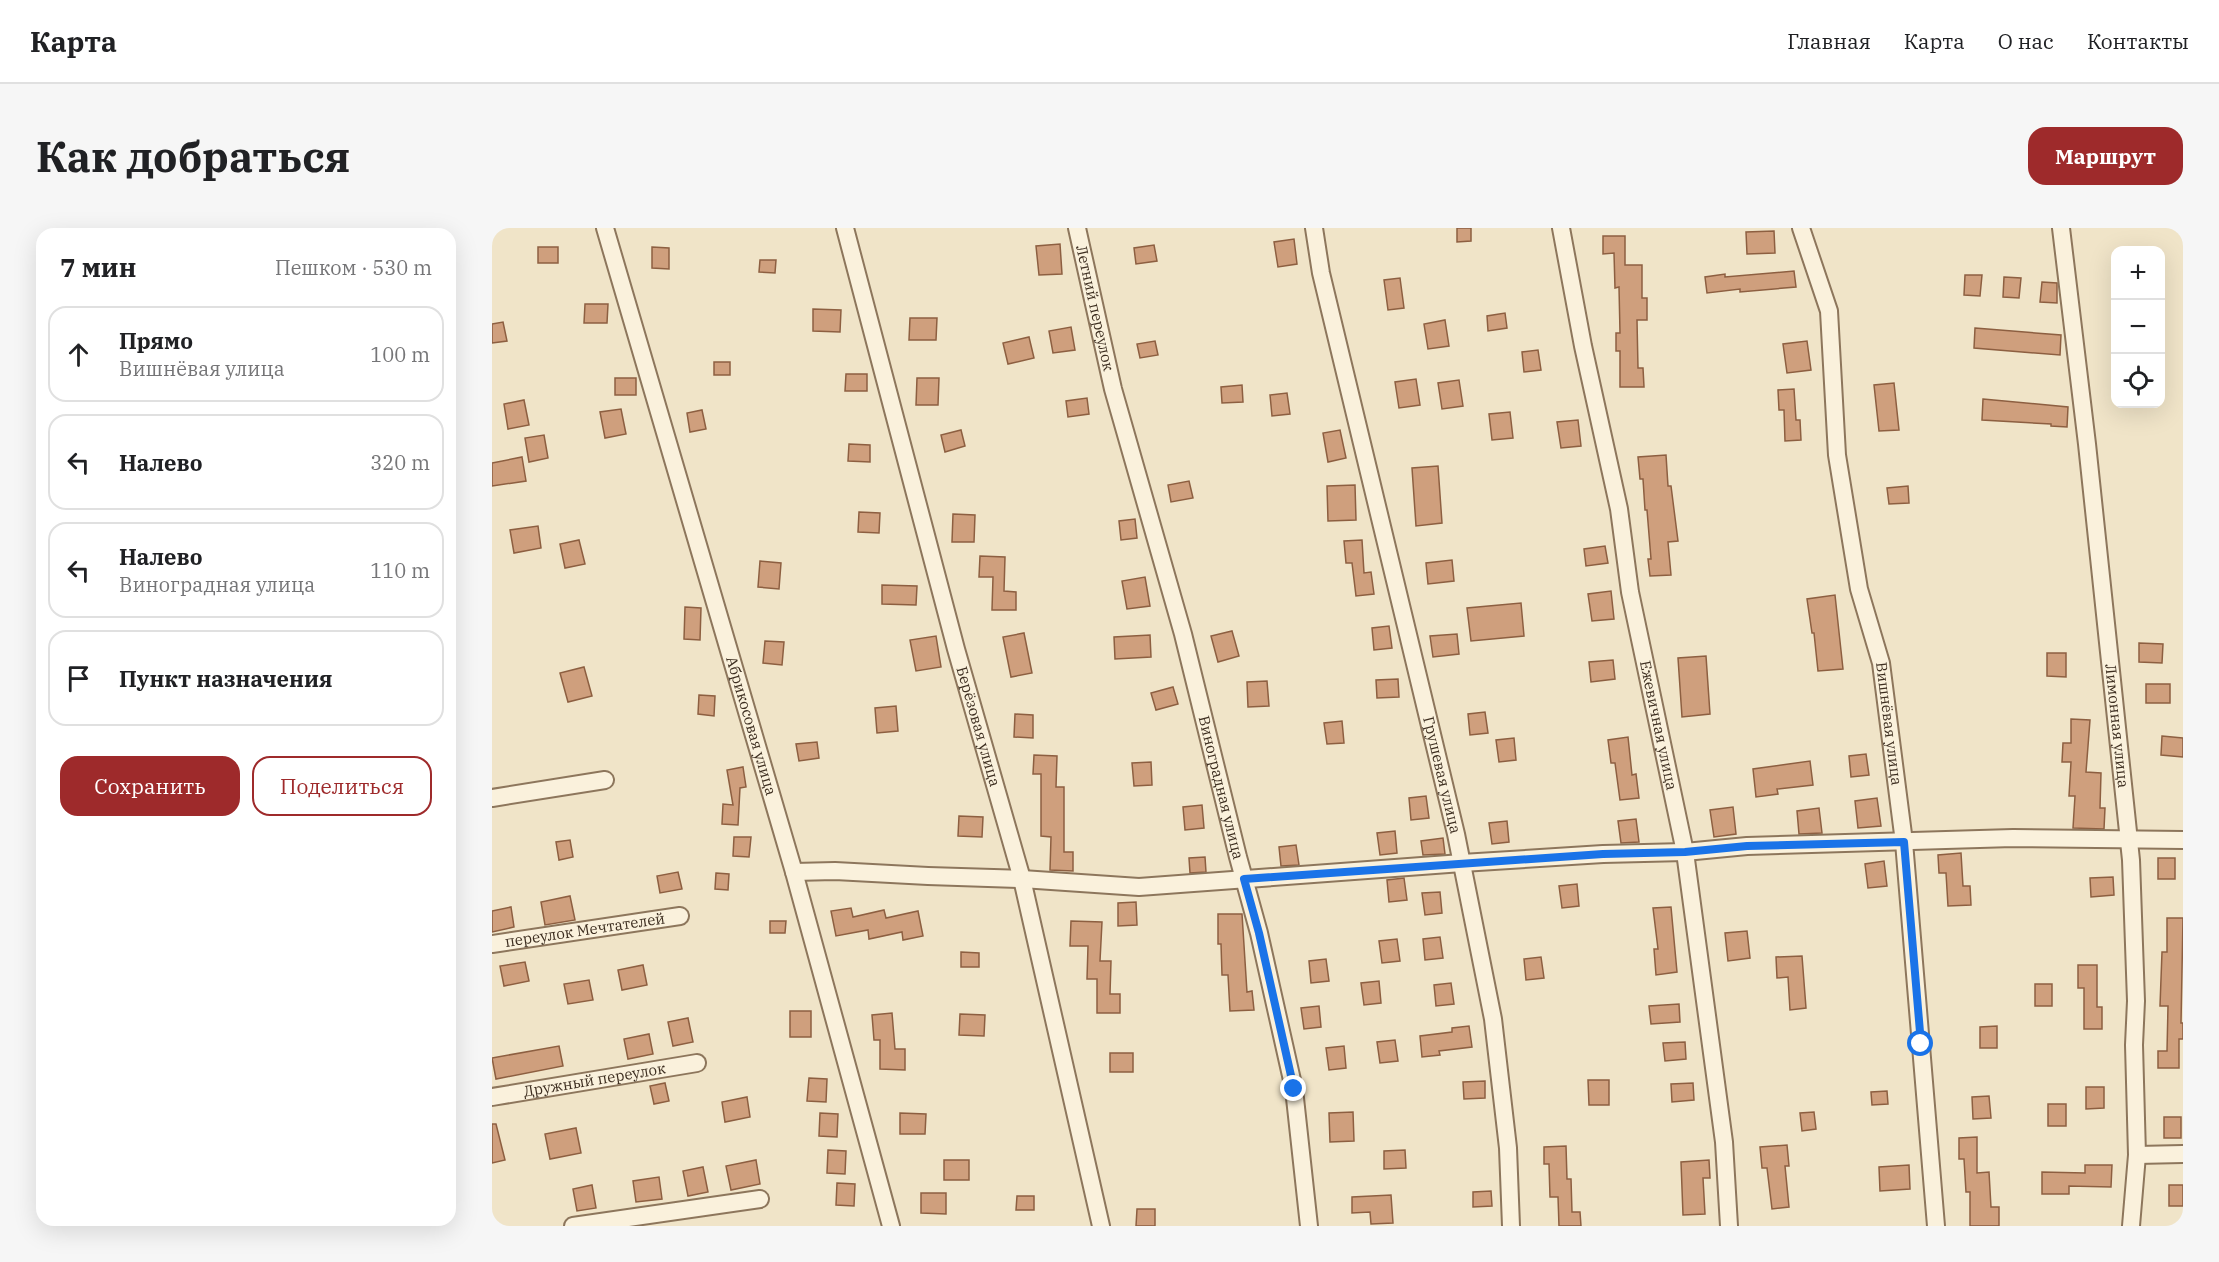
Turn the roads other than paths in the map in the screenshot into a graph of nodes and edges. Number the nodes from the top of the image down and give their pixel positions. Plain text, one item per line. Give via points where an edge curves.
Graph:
1 (605, 228) edge
2 (845, 228) edge
3 (1077, 228) edge
4 (1314, 228) edge
5 (1561, 228) edge
6 (1801, 228) edge
7 (2061, 228) edge
8 (1113, 389) joint
9 (605, 780) dead end
10 (492, 798) edge
11 (2129, 840) junction
12 (2183, 840) edge
13 (1904, 842) junction
14 (1685, 852) junction
15 (1462, 863) junction
16 (794, 872) junction
17 (1022, 879) junction
18 (1244, 879) junction
19 (680, 916) dead end
20 (492, 944) edge
21 (697, 1063) dead end
22 (492, 1097) edge
23 (2183, 1154) edge
24 (2137, 1155) junction
25 (760, 1198) dead end
26 (573, 1226) edge
27 (891, 1226) edge
28 (1101, 1226) edge
29 (1309, 1226) edge
30 (1511, 1226) edge
31 (1729, 1226) edge
32 (1936, 1226) edge
33 (2131, 1226) edge

1 - 16 street, Абрикосовая улица
2 - 17 street, Берёзовая улица via 956,649
3 - 8 street, Летний переулок
4 - 15 street, Грушевая улица via 1321,273
5 - 14 street, Ежевичная улица via 1619,509 1630,592
6 - 13 street, Вишнёвая улица via 1829,311 1837,455 1859,589 1881,663
7 - 11 street, Лимонная улица
8 - 18 street, Виноградная улица via 1183,634
9 - 10 street
11 - 12 street
11 - 13 street via 2013,838
11 - 24 street, Лимонная улица
13 - 14 street via 1747,846
13 - 32 street, Вишнёвая улица
14 - 15 street
14 - 31 street, Ежевичная улица via 1724,1142
15 - 18 street
15 - 30 street, Грушевая улица via 1493,1019 1508,1148
16 - 17 street
16 - 27 street, Абрикосовая улица
17 - 18 street via 1139,887
17 - 28 street, Берёзовая улица
18 - 29 street, Виноградная улица via 1294,1089
19 - 20 street, переулок Мечтателей
21 - 22 street, Дружный переулок
23 - 24 street
24 - 33 street, Лимонная улица
25 - 26 street

